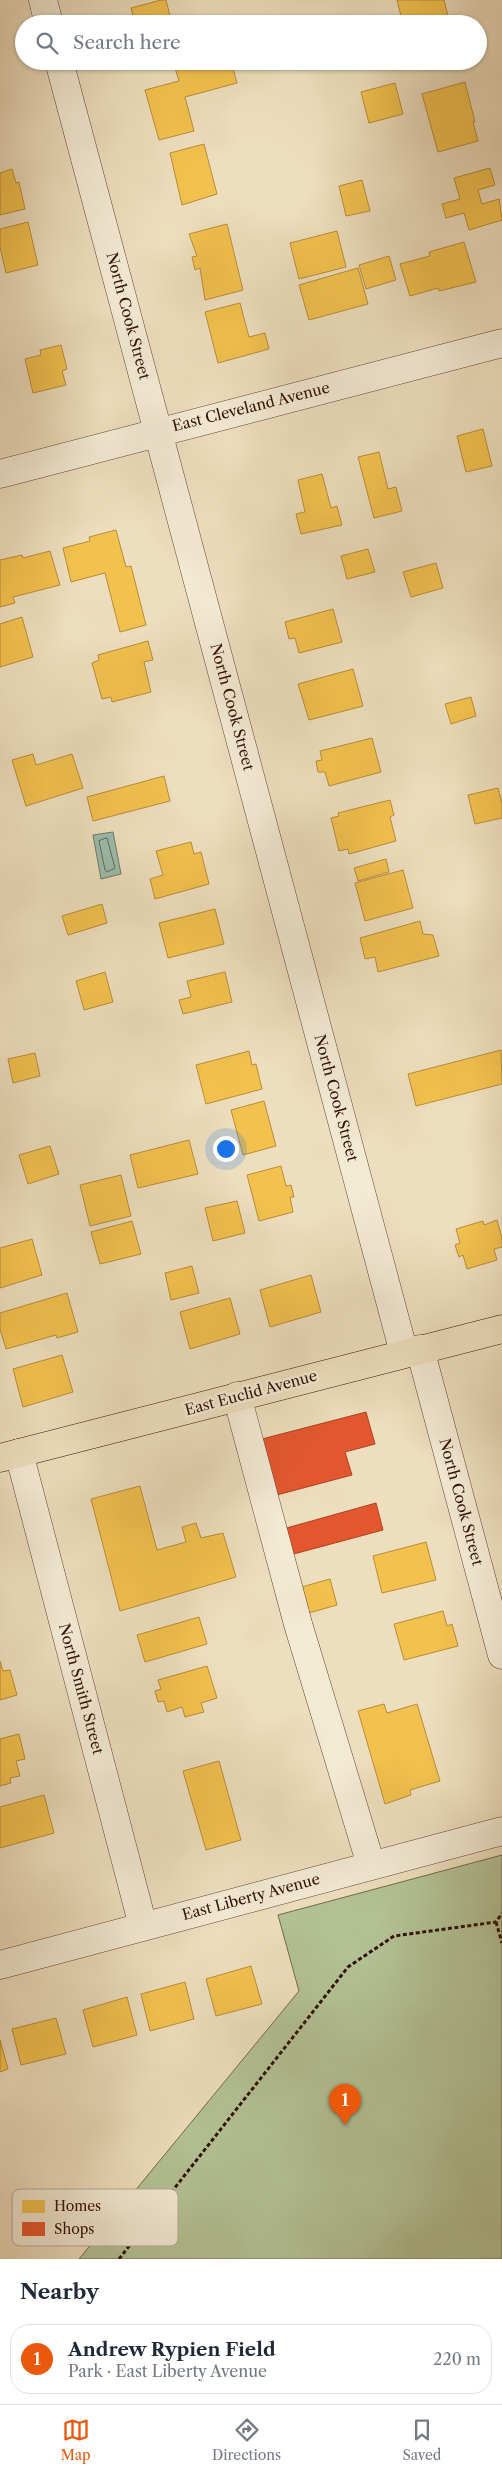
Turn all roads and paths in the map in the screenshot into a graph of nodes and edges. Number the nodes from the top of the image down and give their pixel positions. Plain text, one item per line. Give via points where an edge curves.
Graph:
1 (43, 0) edge
2 (47, 15) edge
3 (61, 70) edge
4 (502, 342) edge
5 (158, 431) junction
6 (0, 474) edge
7 (502, 1328) edge
8 (412, 1351) junction
9 (237, 1396) junction
10 (9, 1456) edge
11 (502, 1655) edge
12 (502, 1831) edge
13 (371, 1866) junction
14 (502, 1913) edge
15 (496, 1922) junction
16 (143, 1926) junction
17 (502, 1943) edge
18 (0, 1965) edge
19 (173, 2189) edge
20 (128, 2246) edge
21 (118, 2259) edge

1 - 2 street
3 - 5 street, North Cook Street
4 - 5 street, East Cleveland Avenue
5 - 6 street, East Cleveland Avenue
5 - 8 street, North Cook Street
7 - 8 main road, East Euclid Avenue
8 - 9 main road, East Euclid Avenue
8 - 11 street, North Cook Street
9 - 10 main road, East Euclid Avenue
9 - 13 street via 298,1624
10 - 16 street, North Smith Street
12 - 13 street, East Liberty Avenue
13 - 16 street, East Liberty Avenue
14 - 15 path
15 - 17 path
15 - 19 path via 394,1936 348,1967
16 - 18 street, East Liberty Avenue
20 - 21 path

